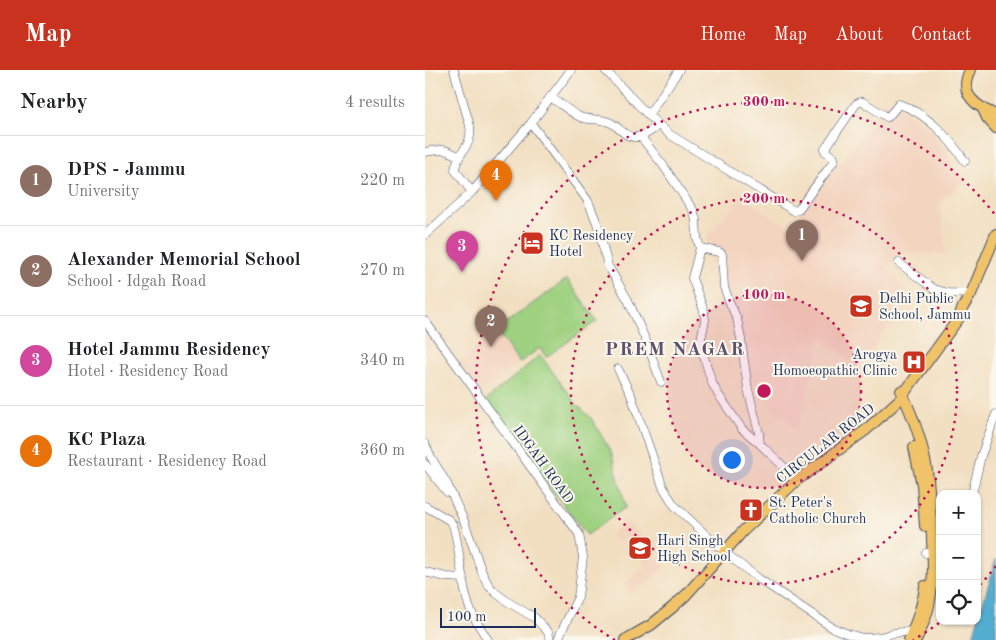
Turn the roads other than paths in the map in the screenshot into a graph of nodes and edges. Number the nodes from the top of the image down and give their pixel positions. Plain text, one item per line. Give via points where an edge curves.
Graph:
1 (454, 70) edge
2 (571, 70) edge
3 (605, 70) edge
4 (679, 70) edge
5 (970, 70) edge
6 (550, 97) junction
7 (983, 109) junction
8 (648, 115) junction
9 (996, 115) edge
10 (531, 123) junction
11 (659, 126) junction
12 (996, 128) edge
13 (641, 137) junction
14 (425, 152) edge
15 (459, 157) junction
16 (965, 161) dead end
17 (472, 192) junction
18 (426, 232) edge
19 (996, 234) edge
20 (700, 248) junction
21 (899, 263) dead end
22 (971, 294) junction
23 (425, 321) edge
24 (618, 370) dead end
25 (661, 382) dead end
26 (900, 396) junction
27 (996, 414) edge
28 (425, 444) edge
29 (760, 444) junction
30 (425, 464) edge
31 (796, 481) junction
32 (973, 490) edge
33 (454, 502) junction
34 (425, 506) edge
35 (723, 552) junction
36 (933, 553) edge
37 (425, 572) edge
38 (463, 578) junction
39 (549, 636) edge
40 (913, 637) edge
41 (561, 639) edge
42 (488, 640) edge
43 (625, 640) edge

1 - 15 street via 471,134 470,142
2 - 6 street
3 - 8 street
4 - 8 street
5 - 7 main road via 966,78 967,92
6 - 10 street
6 - 13 street via 580,117 601,119 630,136
7 - 9 main road
7 - 12 main road
8 - 11 street
10 - 17 street
10 - 25 street via 588,201 608,266 628,300
11 - 13 street
11 - 16 street via 794,212 834,161 825,149 861,102 887,117 899,104 920,114 947,136
13 - 20 street via 693,210
14 - 15 street via 442,149
15 - 17 street via 455,170
17 - 18 street
19 - 22 main road, CIRCULAR ROAD
20 - 29 street via 722,254 724,287 737,319
20 - 29 street via 692,278 704,312 701,349 718,394 742,429
21 - 22 street via 934,289
22 - 26 main road, CIRCULAR ROAD
23 - 41 street, IDGAH ROAD via 579,534 583,557 578,597
24 - 35 street via 631,395 663,487 674,505
26 - 31 main road, CIRCULAR ROAD via 866,430
26 - 36 main road via 914,423 927,469
27 - 32 street
28 - 33 street
29 - 31 street
30 - 33 street
31 - 35 main road, CIRCULAR ROAD
33 - 39 street via 489,586 535,618
34 - 38 street via 453,525
35 - 40 street via 833,628 863,638 894,633
35 - 43 main road, CIRCULAR ROAD via 673,607
36 - 40 main road via 930,602 926,616
37 - 38 street
38 - 42 street via 473,617
39 - 41 street via 554,633

